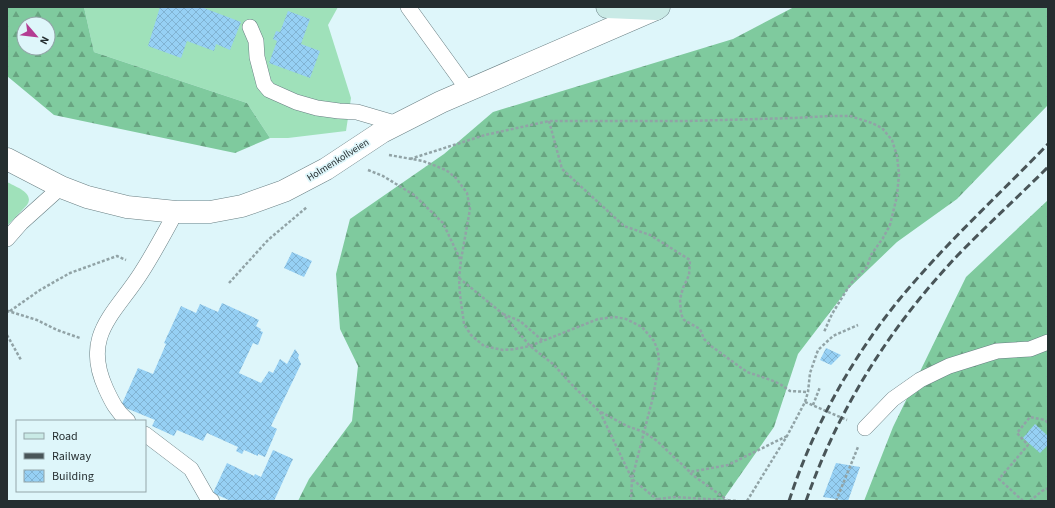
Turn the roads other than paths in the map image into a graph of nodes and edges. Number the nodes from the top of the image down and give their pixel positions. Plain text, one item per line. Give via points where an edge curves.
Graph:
1 (408, 7) edge
2 (607, 7) edge
3 (658, 8) edge
4 (250, 27) dead end
5 (468, 90) junction
6 (398, 124) junction
7 (7, 159) edge
8 (61, 187) junction
9 (176, 212) junction
10 (7, 239) edge
11 (1048, 342) edge
12 (127, 420) edge
13 (865, 428) road end
14 (146, 435) edge
15 (212, 501) edge

1 - 5 lane
2 - 3 main road
3 - 5 street, Holmenkollveien
4 - 6 lane via 256,41 264,84 270,90 317,108 357,112
5 - 6 street, Holmenkollveien
6 - 9 street, Holmenkollveien via 284,192 227,210
7 - 8 street, Holmenkollveien
8 - 9 street, Holmenkollveien via 127,207
8 - 10 lane via 20,223
9 - 12 lane via 144,268 112,311 98,343 97,356 104,384 120,414
11 - 13 lane via 1030,348 997,351 949,366 920,380 893,399
14 - 15 lane via 191,470

